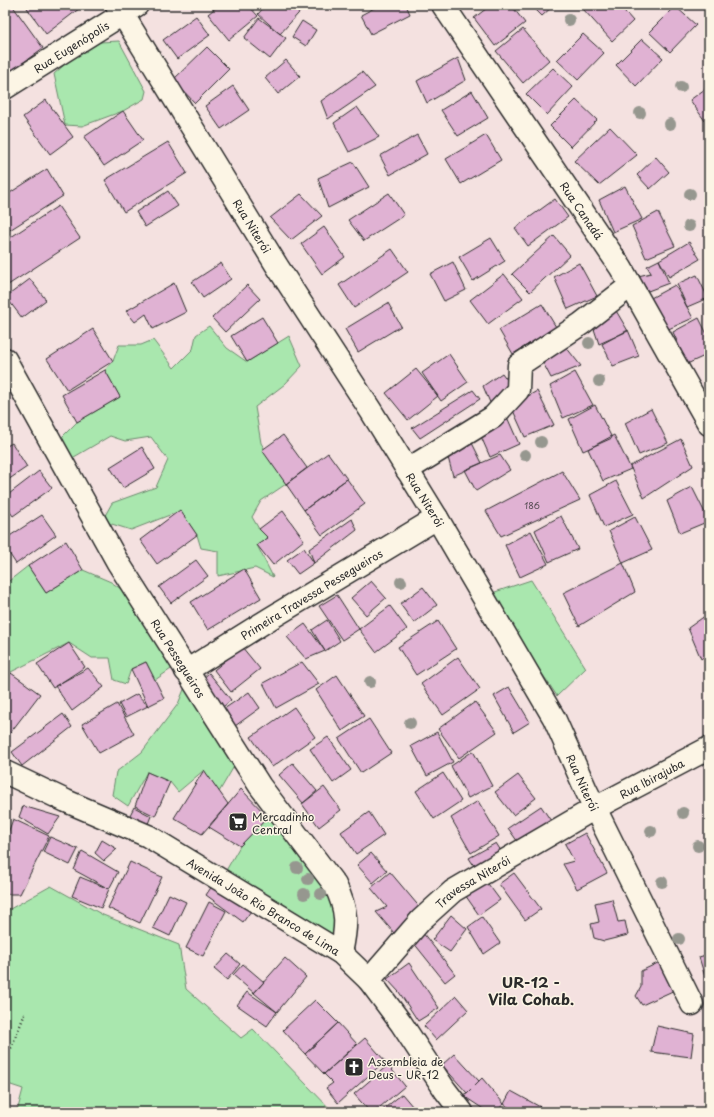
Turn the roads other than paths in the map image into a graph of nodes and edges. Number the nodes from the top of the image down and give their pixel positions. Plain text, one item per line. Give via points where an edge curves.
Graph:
1 (443, 5) edge
2 (125, 8) edge
3 (5, 88) edge
4 (630, 286) junction
5 (5, 359) edge
6 (709, 424) edge
7 (407, 470) junction
8 (437, 518) junction
9 (186, 671) junction
10 (709, 748) edge
11 (5, 772) edge
12 (595, 808) junction
13 (341, 954) junction
14 (370, 980) junction
15 (692, 1004) dead end
16 (462, 1112) edge

1 - 4 street, Rua Canadá via 621,268
2 - 3 street, Rua Eugenópolis
2 - 7 street, Rua Niterói via 277,266
4 - 6 street, Rua Canadá
4 - 7 street via 581,324 519,365 518,390 493,417
5 - 9 street, Rua Pessegueiros via 117,561
7 - 8 street, Rua Niterói
8 - 9 street, Primeira Travessa Pessegueiros
8 - 12 street, Rua Niterói via 554,718
9 - 13 street, Rua Pessegueiros via 260,786 335,885 347,918
10 - 12 street, Rua Ibirajuba
11 - 13 street, Avenida João Rio Branco de Lima via 148,836
12 - 14 street, Travessa Niterói via 453,891 421,920
12 - 15 street, Rua Niterói
13 - 14 street, Avenida João Rio Branco de Lima
14 - 16 street, Avenida João Rio Branco de Lima

